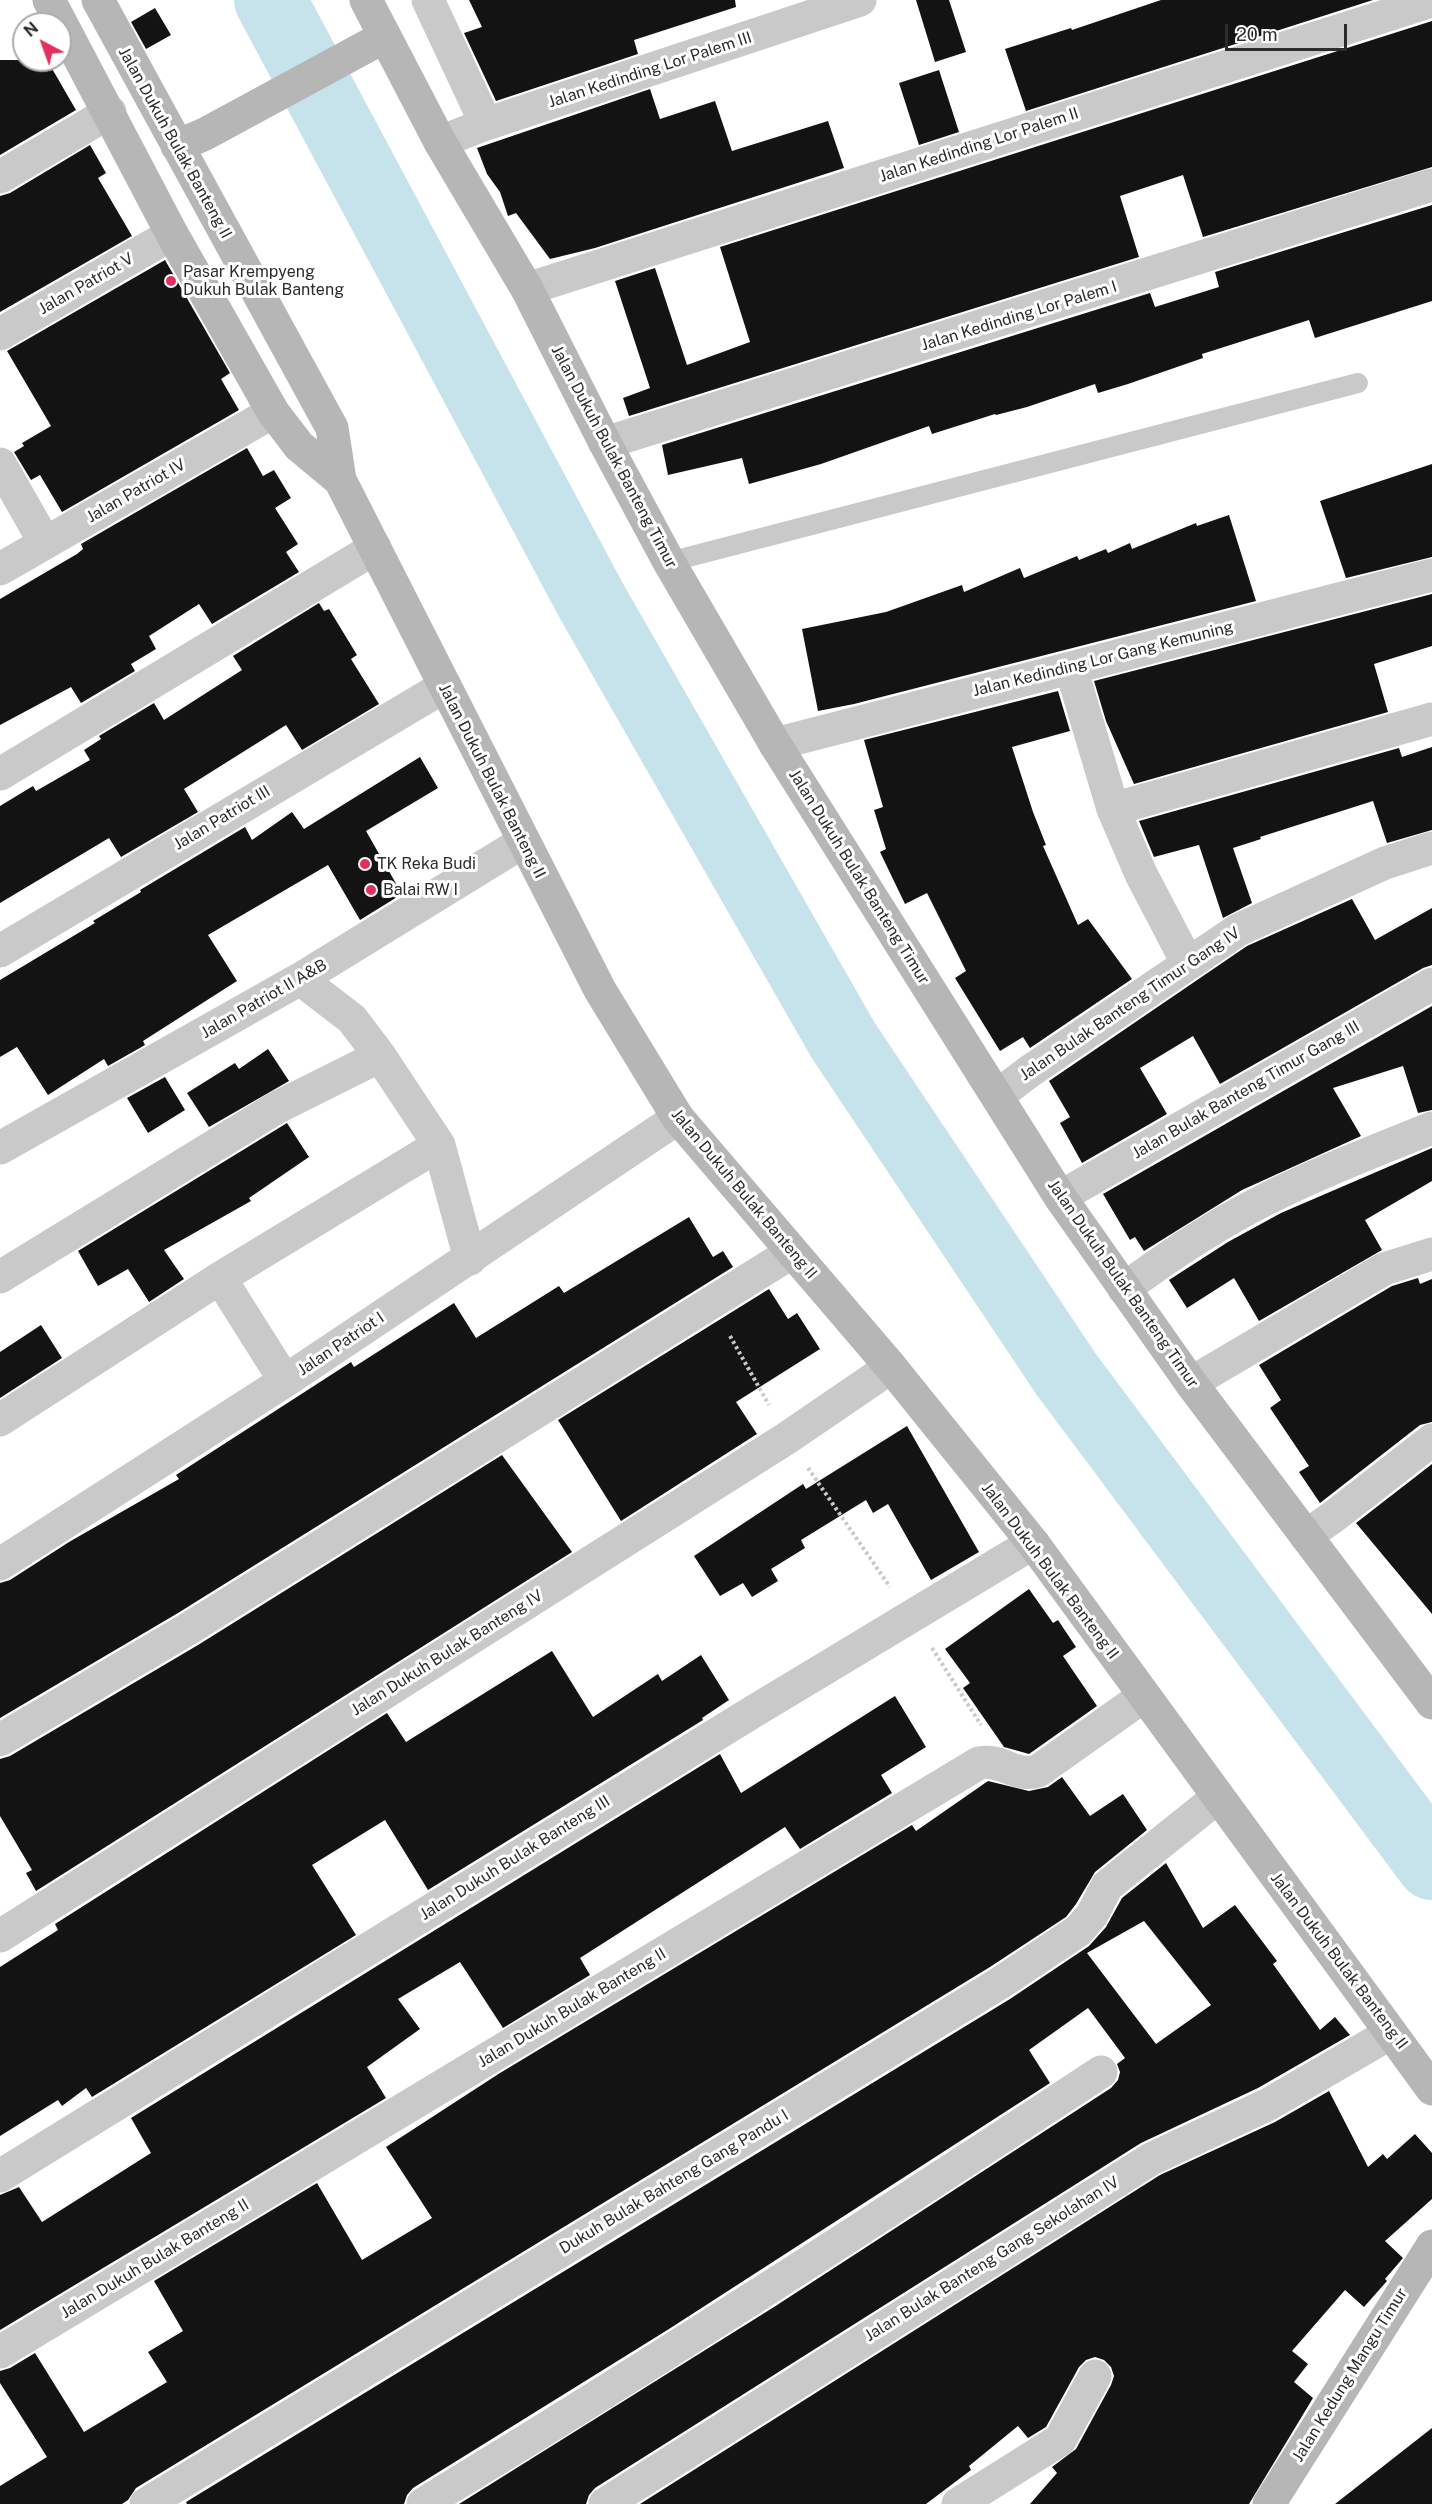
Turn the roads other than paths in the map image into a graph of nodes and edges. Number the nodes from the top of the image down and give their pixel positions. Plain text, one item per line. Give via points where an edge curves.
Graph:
1 (49, 0) edge
2 (98, 0) edge
3 (366, 0) edge
4 (428, 0) edge
5 (860, 0) edge
6 (1432, 1) edge
7 (384, 37) junction
8 (110, 112) junction
9 (486, 124) junction
10 (191, 140) junction
11 (440, 142) junction
12 (0, 177) edge
13 (1432, 185) edge
14 (172, 234) junction
15 (527, 290) junction
16 (0, 334) edge
17 (1358, 383) dead end
18 (273, 412) junction
19 (605, 443) junction
20 (0, 464) edge
21 (340, 480) junction
22 (45, 543) junction
23 (375, 548) junction
24 (669, 562) junction
25 (0, 569) edge
26 (1432, 574) edge
27 (1071, 668) junction
28 (445, 686) junction
29 (1432, 719) edge
30 (775, 744) junction
31 (0, 774) edge
32 (1113, 809) junction
33 (523, 842) junction
34 (1432, 848) edge
35 (0, 951) edge
36 (1188, 964) junction
37 (300, 980) junction
38 (1432, 984) edge
39 (380, 1056) junction
40 (997, 1096) junction
41 (678, 1118) junction
42 (1432, 1128) edge
43 (439, 1145) junction
44 (0, 1148) edge
45 (1060, 1197) junction
46 (791, 1252) junction
47 (1432, 1254) edge
48 (470, 1259) junction
49 (0, 1277) edge
50 (220, 1278) junction
51 (1124, 1289) junction
52 (891, 1367) junction
53 (285, 1381) junction
54 (1191, 1383) junction
55 (0, 1420) edge
56 (1432, 1440) edge
57 (1306, 1536) junction
58 (1033, 1544) junction
59 (0, 1564) edge
60 (1144, 1696) junction
61 (1432, 1703) edge
62 (0, 1740) edge
63 (1218, 1797) junction
64 (0, 1936) edge
65 (1391, 2033) junction
66 (1101, 2072) dead end
67 (1430, 2082) edge
68 (0, 2176) edge
69 (1432, 2246) edge
70 (0, 2352) edge
71 (1095, 2376) dead end
72 (146, 2504) edge
73 (423, 2504) edge
74 (605, 2504) edge
75 (958, 2504) edge
76 (1269, 2504) edge

1 - 8 street, Jalan Dukuh Bulak Banteng II
2 - 10 street, Jalan Dukuh Bulak Banteng II
3 - 7 street, Jalan Dukuh Bulak Banteng Timur
4 - 9 street
5 - 9 street, Jalan Kedinding Lor Palem III
6 - 15 street, Jalan Kedinding Lor Palem II
7 - 10 street
7 - 11 street, Jalan Dukuh Bulak Banteng Timur
8 - 12 street
8 - 14 street, Jalan Dukuh Bulak Banteng II
9 - 11 street, Jalan Kedinding Lor Palem III
10 - 21 street, Jalan Dukuh Bulak Banteng II via 332,428
11 - 15 street, Jalan Dukuh Bulak Banteng Timur
13 - 19 street, Jalan Kedinding Lor Palem I
14 - 16 street, Jalan Patriot V
14 - 18 street, Jalan Dukuh Bulak Banteng II
15 - 19 street, Jalan Dukuh Bulak Banteng Timur
17 - 24 lane
18 - 21 street, Jalan Dukuh Bulak Banteng II via 299,446
18 - 22 street, Jalan Patriot IV
19 - 24 street, Jalan Dukuh Bulak Banteng Timur
20 - 22 street
21 - 23 street, Jalan Dukuh Bulak Banteng II
22 - 25 street, Jalan Patriot IV
23 - 28 street, Jalan Dukuh Bulak Banteng II
23 - 31 street
24 - 30 street, Jalan Dukuh Bulak Banteng Timur
26 - 27 street, Jalan Kedinding Lor Gang Kemuning
27 - 30 street, Jalan Kedinding Lor Gang Kemuning
27 - 32 street
28 - 33 street, Jalan Dukuh Bulak Banteng II
28 - 35 street, Jalan Patriot III
29 - 32 street
30 - 40 street, Jalan Dukuh Bulak Banteng Timur
32 - 36 street via 1141,874
33 - 37 street, Jalan Patriot II A&B
33 - 41 street, Jalan Dukuh Bulak Banteng II via 600,990
34 - 36 street, Jalan Bulak Banteng Timur Gang IV via 1385,863 1238,930
36 - 40 street, Jalan Bulak Banteng Timur Gang IV
37 - 39 street via 352,1019
37 - 44 street, Jalan Patriot II A&B
38 - 45 street, Jalan Bulak Banteng Timur Gang III
39 - 43 street
39 - 49 street via 276,1108
40 - 45 street, Jalan Dukuh Bulak Banteng Timur
41 - 46 street, Jalan Dukuh Bulak Banteng II
41 - 48 street, Jalan Patriot I
42 - 51 street via 1251,1207
43 - 48 street
43 - 50 street
45 - 51 street, Jalan Dukuh Bulak Banteng Timur
46 - 52 street, Jalan Dukuh Bulak Banteng II
46 - 62 street via 188,1629
47 - 54 street via 1384,1269
48 - 53 street, Jalan Patriot I
50 - 53 street
50 - 55 street
51 - 54 street, Jalan Dukuh Bulak Banteng Timur
52 - 58 street, Jalan Dukuh Bulak Banteng II
52 - 64 street, Jalan Dukuh Bulak Banteng IV via 788,1438
53 - 59 street, Jalan Patriot I
54 - 57 street, Jalan Dukuh Bulak Banteng Timur
56 - 57 street
57 - 61 street, Jalan Dukuh Bulak Banteng Timur
58 - 60 street, Jalan Dukuh Bulak Banteng II
58 - 68 street, Jalan Dukuh Bulak Banteng III via 731,1725
60 - 63 street, Jalan Dukuh Bulak Banteng II
60 - 70 street, Jalan Dukuh Bulak Banteng II via 1038,1771 1028,1774 992,1762 979,1763
63 - 65 street, Jalan Dukuh Bulak Banteng II
63 - 72 street, Dukuh Bulak Bahteng Gang Pandu I via 1107,1886 1092,1915 1078,1931 1000,1983
65 - 67 street, Jalan Dukuh Bulak Banteng II
65 - 74 street, Jalan Bulak Banteng Gang Sekolahan IV via 1267,2104 1151,2159
66 - 73 street via 772,2287
69 - 76 street, Jalan Kedung Mangu Timur
71 - 75 street via 1060,2440

